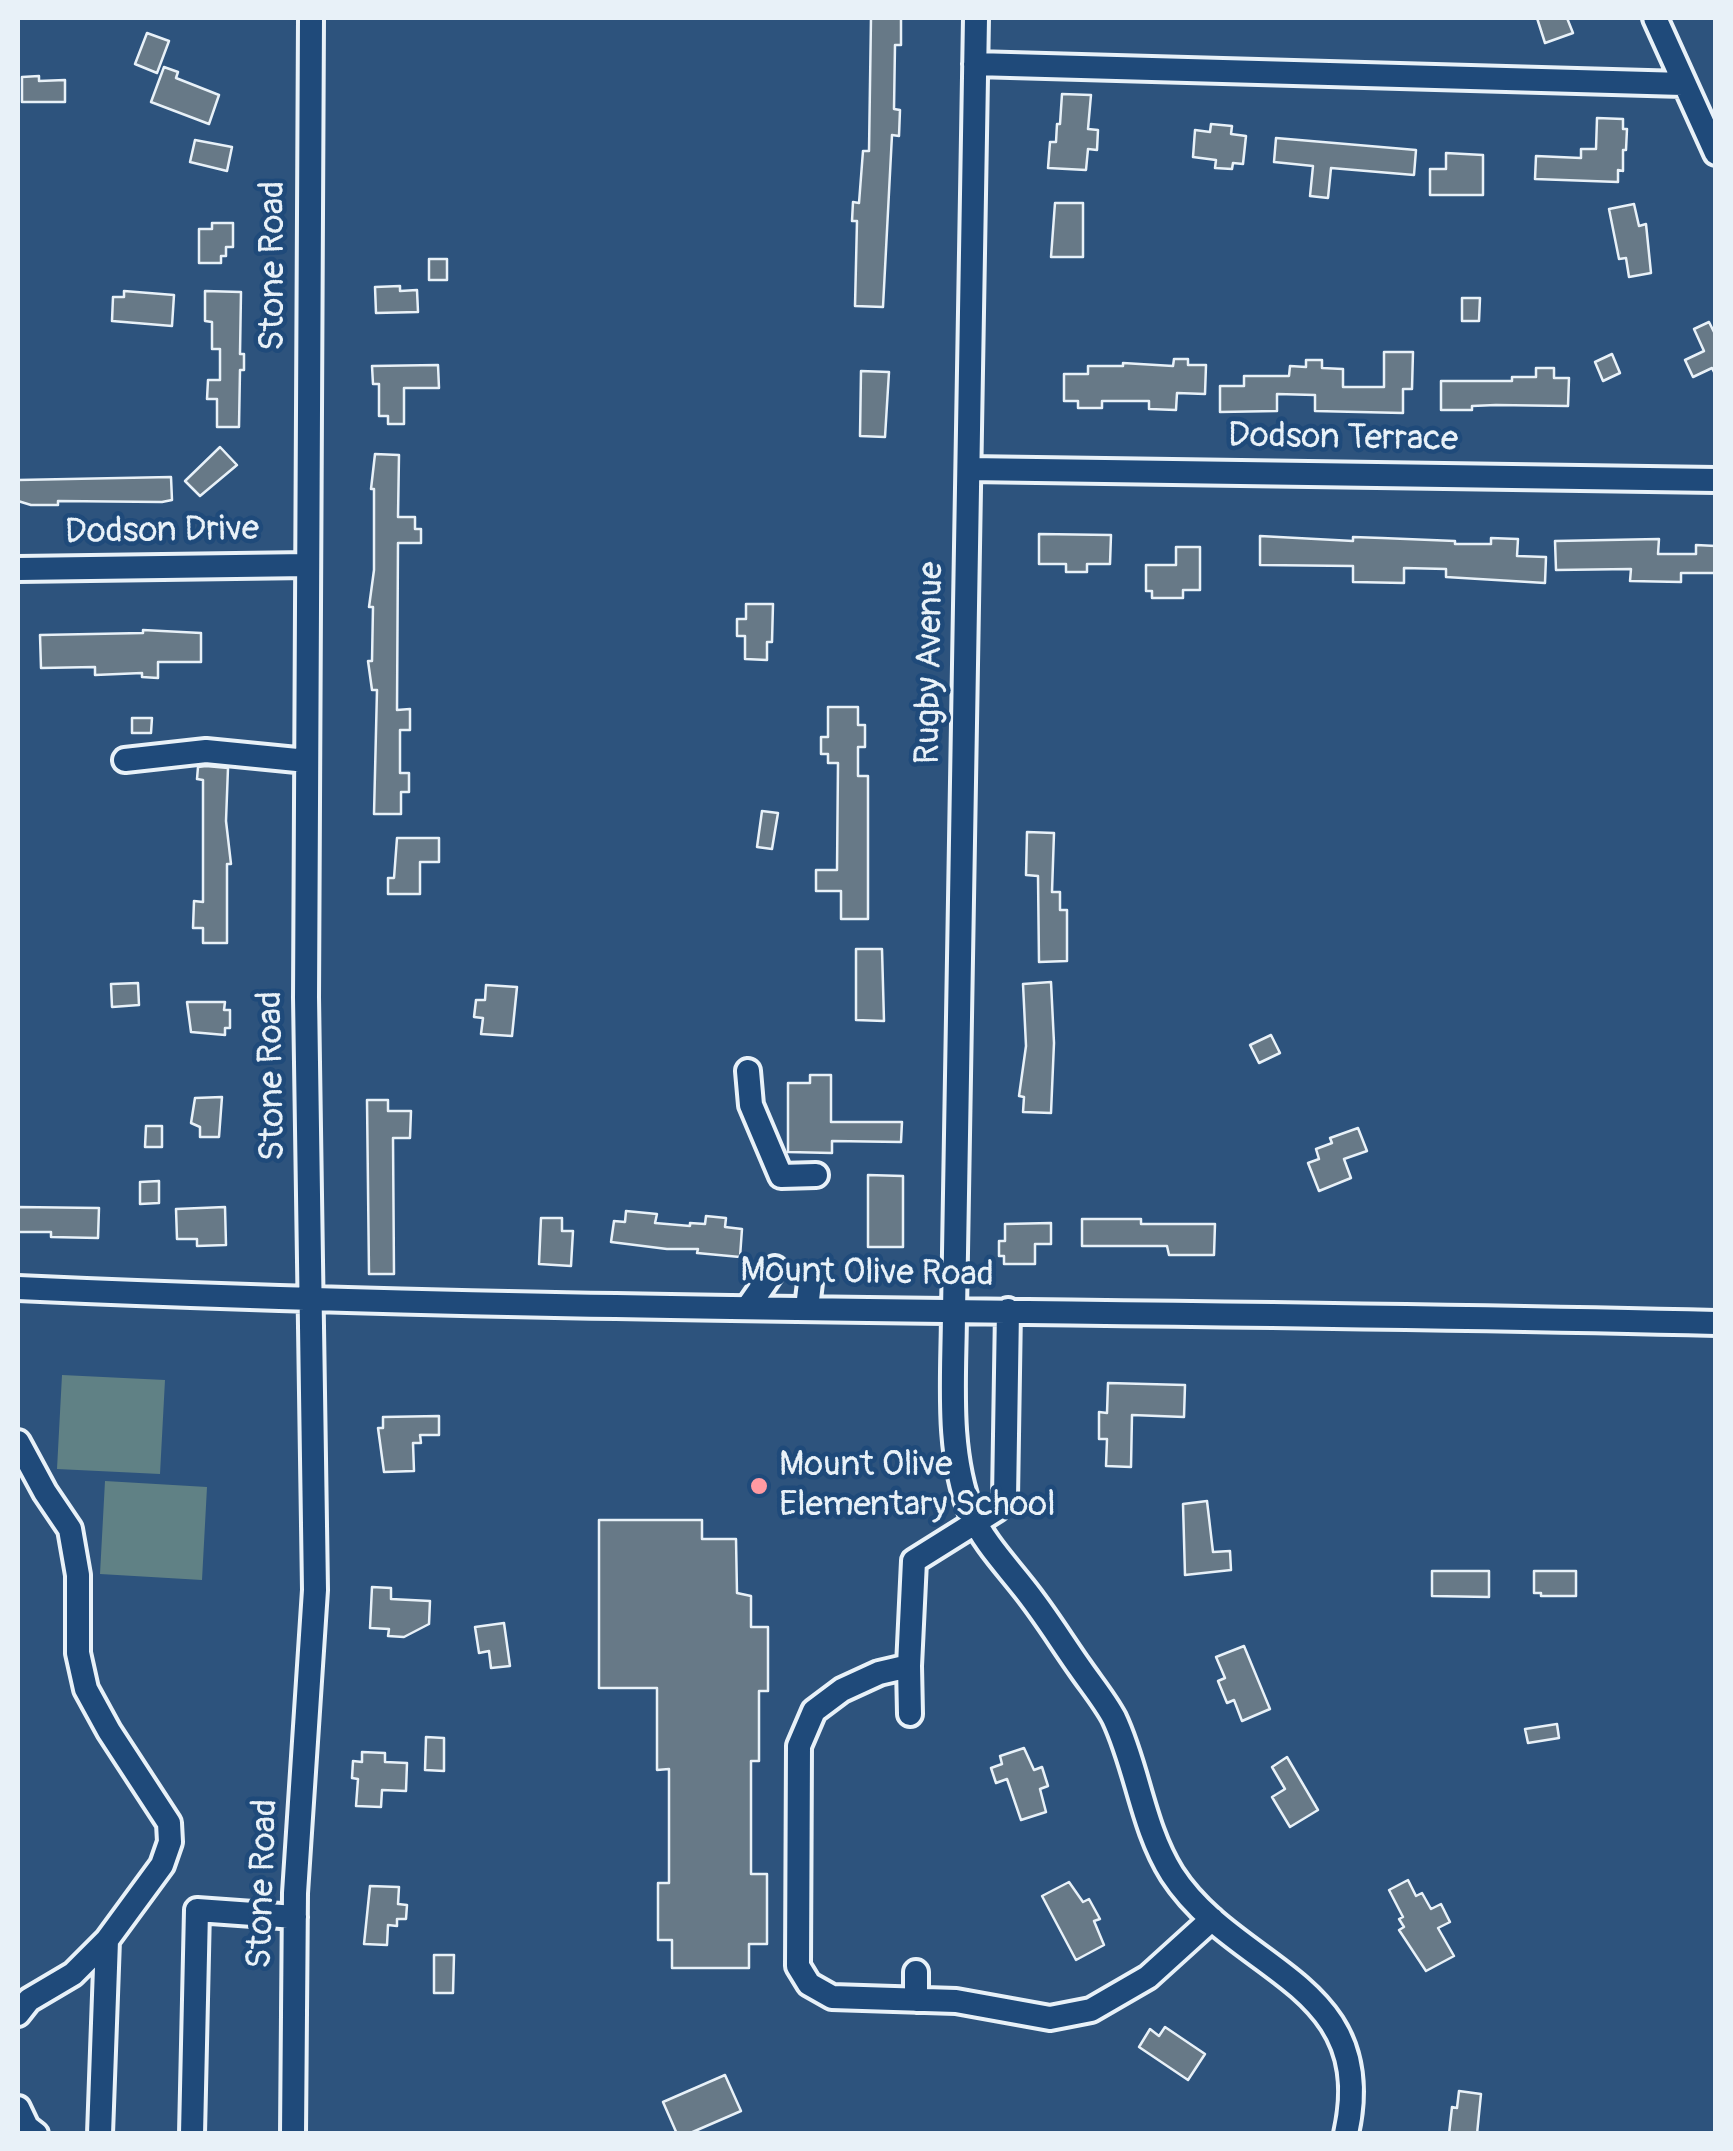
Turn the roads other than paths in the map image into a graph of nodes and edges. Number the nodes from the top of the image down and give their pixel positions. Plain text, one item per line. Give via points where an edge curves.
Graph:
1 (311, 18) edge
2 (976, 18) edge
3 (1655, 18) edge
4 (976, 64) junction
5 (1683, 84) junction
6 (1716, 153) edge
7 (969, 469) junction
8 (1716, 480) edge
9 (308, 565) junction
10 (18, 569) edge
11 (125, 760) dead end
12 (307, 761) junction
13 (748, 1071) dead end
14 (816, 1175) dead end
15 (775, 1268) dead end
16 (811, 1274) dead end
17 (18, 1288) edge
18 (312, 1302) junction
19 (748, 1307) junction
20 (807, 1308) junction
21 (954, 1310) junction
22 (1008, 1310) junction
23 (1716, 1323) edge
24 (18, 1442) edge
25 (976, 1522) junction
26 (909, 1666) junction
27 (910, 1714) dead end
28 (295, 1917) junction
29 (1212, 1919) junction
30 (107, 1940) junction
31 (916, 1972) dead end
32 (851, 1973) dead end
33 (852, 1998) junction
34 (916, 2000) junction
35 (18, 2014) edge
36 (18, 2108) edge
37 (36, 2134) edge
38 (100, 2134) edge
39 (192, 2134) edge
40 (293, 2134) edge
41 (1346, 2134) edge

1 - 9 street, Stone Road
2 - 4 street, Rugby Avenue
3 - 5 street
4 - 5 street
4 - 7 street, Rugby Avenue
5 - 6 street
7 - 8 street, Dodson Terrace
7 - 21 street, Rugby Avenue
9 - 10 street, Dodson Drive
9 - 12 street, Stone Road
11 - 12 street via 206,751
12 - 18 street, Stone Road
13 - 14 street via 750,1105 780,1176
15 - 19 street
16 - 20 street
17 - 18 street, Mount Olive Road
18 - 19 street, Mount Olive Road
18 - 28 street, Stone Road via 316,1590
19 - 20 street, Mount Olive Road
20 - 21 street, Mount Olive Road
21 - 22 street, Mount Olive Road
21 - 25 street, Rugby Avenue via 954,1441
22 - 23 street, Mount Olive Road
22 - 25 street via 1006,1498
24 - 30 street via 70,1529 86,1689 169,1823 162,1865
25 - 26 street via 914,1561
25 - 29 street, Rugby Avenue via 1112,1715 1148,1828 1173,1876
26 - 27 street
26 - 33 street via 842,1690 814,1711 799,1746 798,1966 832,1998
28 - 39 street via 197,1910
28 - 40 street, Stone Road
29 - 34 street via 1148,1977 1091,2010 1050,2018
29 - 41 street, Rugby Avenue via 1315,1999 1337,2030 1350,2067
30 - 35 street
30 - 38 street
31 - 34 street
32 - 33 street
33 - 34 street
36 - 37 street

